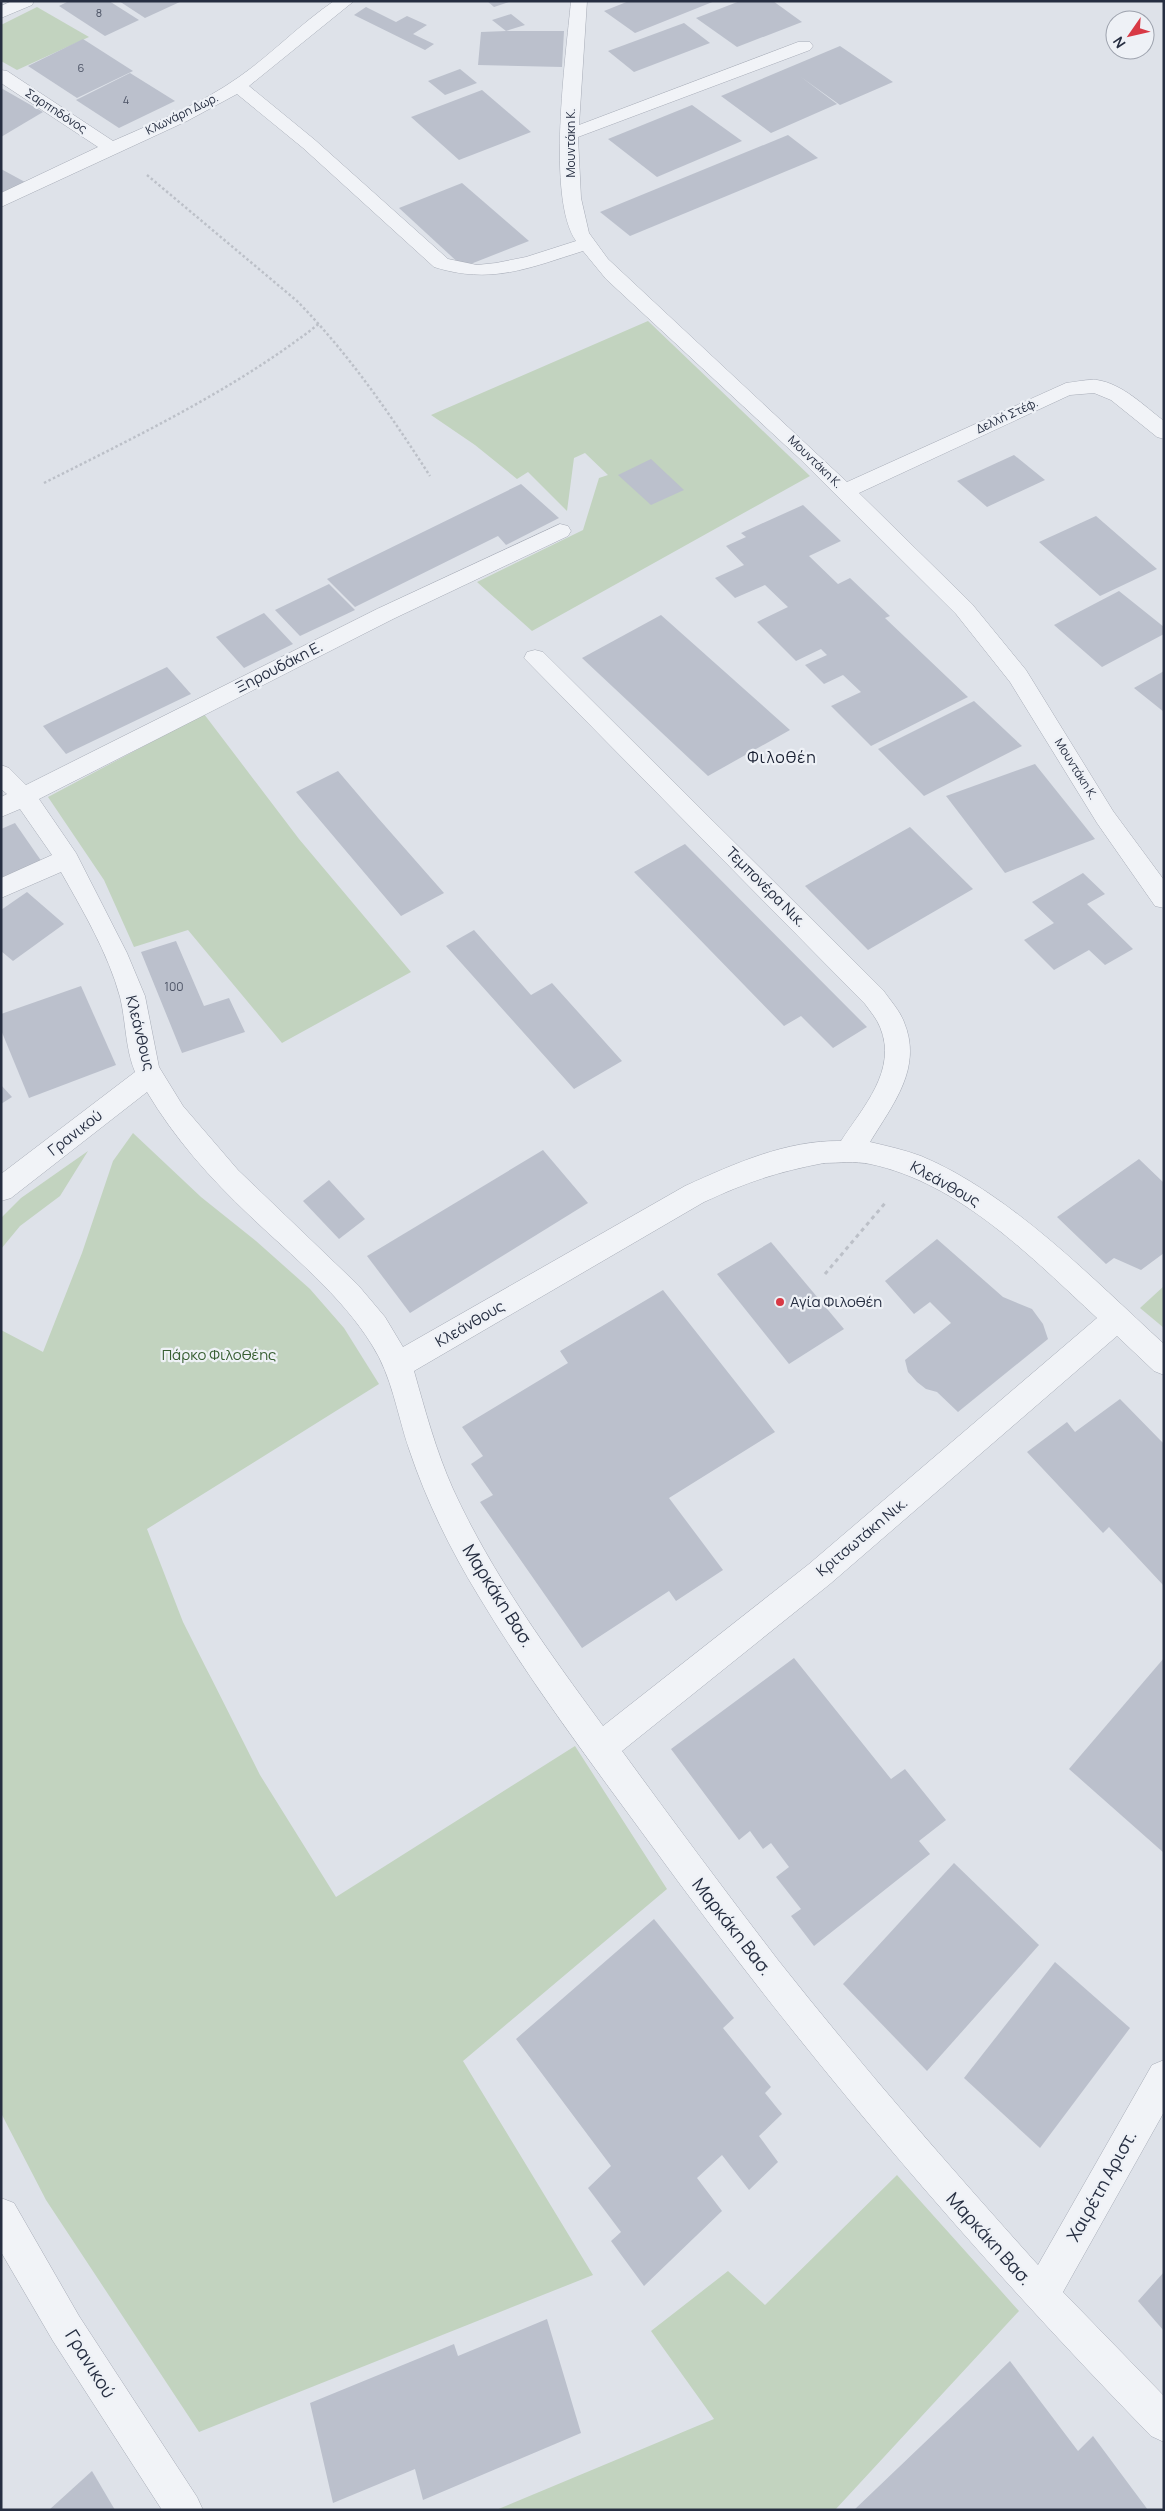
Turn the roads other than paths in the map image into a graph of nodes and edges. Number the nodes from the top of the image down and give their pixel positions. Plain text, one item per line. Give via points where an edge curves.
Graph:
1 (26, 1) edge
2 (346, 1) edge
3 (579, 1) edge
4 (1, 13) edge
5 (804, 46) dead end
6 (1, 75) edge
7 (238, 86) junction
8 (570, 134) junction
9 (110, 147) junction
10 (1, 201) edge
11 (587, 244) junction
12 (1164, 432) edge
13 (845, 492) junction
14 (560, 530) dead end
15 (534, 658) dead end
16 (1, 774) edge
17 (12, 803) edge
18 (67, 859) junction
19 (1, 889) edge
20 (1164, 899) edge
21 (150, 1075) junction
22 (850, 1150) junction
23 (1, 1190) edge
24 (1117, 1319) junction
25 (1164, 1362) edge
26 (398, 1365) junction
27 (600, 1748) junction
28 (1164, 2077) edge
29 (1, 2216) edge
30 (1041, 2296) junction
31 (1164, 2423) edge
32 (184, 2510) edge

1 - 4 street
2 - 7 street, Κλωνάρη Δωρ.
3 - 8 street, Μουντάκη Κ.
5 - 8 street
6 - 9 street, Σαρπηδόνος
7 - 9 street, Κλωνάρη Δωρ.
7 - 11 street via 309,144 442,264 465,270 493,270
8 - 11 street, Μουντάκη Κ. via 572,198 580,233
9 - 10 street, Κλωνάρη Δωρ.
11 - 13 street, Μουντάκη Κ. via 613,275
12 - 13 street, Δελλή Στέφ. via 1118,396 1096,386 1066,388
13 - 20 street, Μουντάκη Κ. via 964,609 990,639 1018,676 1105,817
14 - 17 street, Ξηρουδάκη Ε. via 377,618
15 - 22 street, Τεμπονέρα Νικ. via 720,841 874,997 888,1016 897,1038 897,1068 886,1094
16 - 17 street, Κλεάνθους
17 - 18 street, Κλεάνθους via 45,822
18 - 19 street
18 - 21 street, Κλεάνθους via 125,975
21 - 23 street, Γρανικού
21 - 26 street, Κλεάνθους via 206,1156 348,1294 375,1327
22 - 24 street, Κλεάνθους via 911,1164 968,1194 1022,1234
22 - 26 street, Κλεάνθους via 793,1157 760,1166 706,1189
24 - 25 street, Κλεάνθους
24 - 27 street, Κριτσωτάκη Νικ. via 744,1637
26 - 27 street, Μαρκάκη Βασ. via 428,1464 461,1536 507,1615
27 - 30 street, Μαρκάκη Βασ. via 704,1892 818,2038 964,2211
28 - 30 street, Χαιρέτη Αριστ.
29 - 32 street, Γρανικού via 80,2350
30 - 31 street, Μαρκάκη Βασ.

